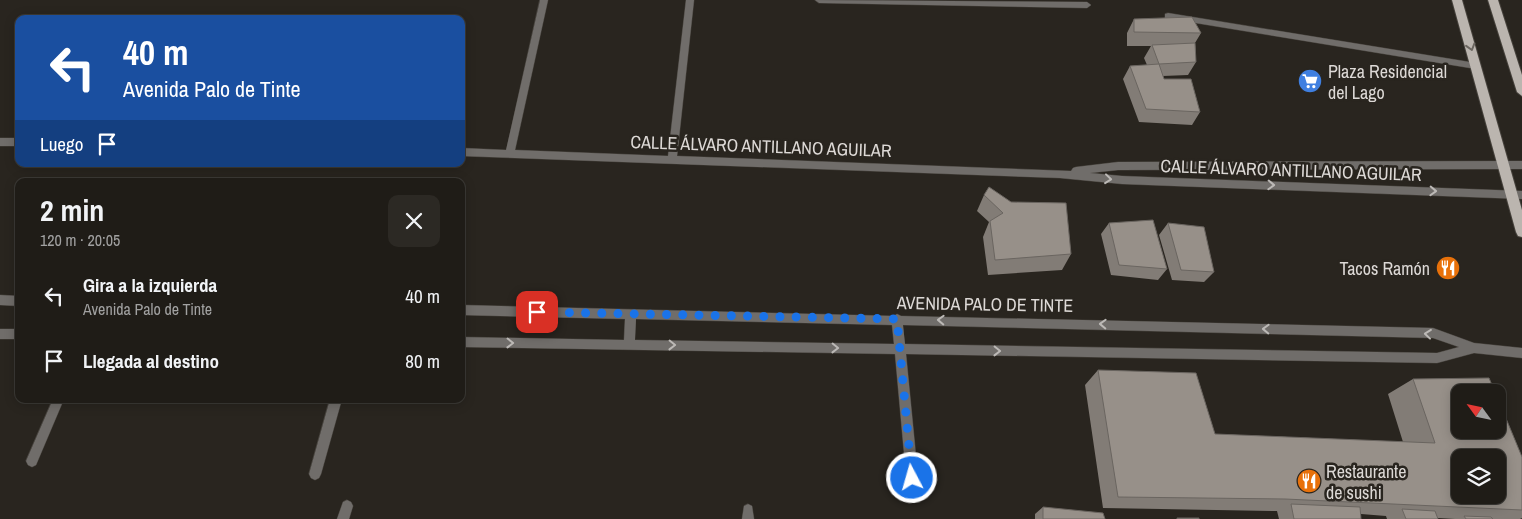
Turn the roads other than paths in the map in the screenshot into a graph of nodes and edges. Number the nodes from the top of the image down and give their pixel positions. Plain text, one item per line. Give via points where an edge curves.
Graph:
1 (544, 0) edge
2 (690, 0) edge
3 (819, 0) edge
4 (1457, 0) edge
5 (1493, 0) edge
6 (1087, 5) dead end
7 (1168, 16) edge
8 (1476, 66) junction
9 (1522, 92) edge
10 (0, 142) edge
11 (15, 142) edge
12 (465, 152) edge
13 (510, 153) junction
14 (672, 159) junction
15 (1504, 164) junction
16 (1522, 165) edge
17 (1060, 174) junction
18 (1517, 194) edge
19 (1522, 232) edge
20 (0, 300) edge
21 (15, 301) edge
22 (465, 310) edge
23 (631, 314) junction
24 (897, 319) junction
25 (0, 334) edge
26 (15, 334) edge
27 (465, 342) edge
28 (630, 345) junction
29 (1474, 348) junction
30 (898, 349) junction
31 (1522, 353) edge
32 (56, 403) edge
33 (335, 403) edge
34 (32, 461) dead end
35 (315, 474) dead end
36 (914, 497) dead end
37 (348, 506) dead end
38 (343, 519) edge

1 - 13 street
2 - 14 street
3 - 6 street
4 -> 8 main road
5 - 9 main road
7 - 8 street
8 - 15 main road
10 - 11 street
12 - 13 street, CALLE ÁLVARO ANTILLANO AGUILAR
13 - 14 street, CALLE ÁLVARO ANTILLANO AGUILAR
14 - 17 street, CALLE ÁLVARO ANTILLANO AGUILAR
15 - 16 street, CALLE ÁLVARO ANTILLANO AGUILAR
15 - 17 street, CALLE ÁLVARO ANTILLANO AGUILAR via 1118,166
15 - 18 main road
17 -> 18 street, CALLE ÁLVARO ANTILLANO AGUILAR via 1122,180
18 - 19 main road
20 - 21 street
22 - 23 street, AVENIDA PALO DE TINTE
23 - 24 street, AVENIDA PALO DE TINTE
23 - 28 street
29 -> 24 street, AVENIDA PALO DE TINTE via 1433,333
24 - 30 street
25 - 26 street
27 -> 28 street, AVENIDA PALO DE TINTE
28 -> 30 street, AVENIDA PALO DE TINTE
30 -> 29 street, AVENIDA PALO DE TINTE via 1437,358
29 - 31 street, AVENIDA PALO DE TINTE
30 - 36 street
32 - 34 street
33 - 35 street
37 - 38 street

